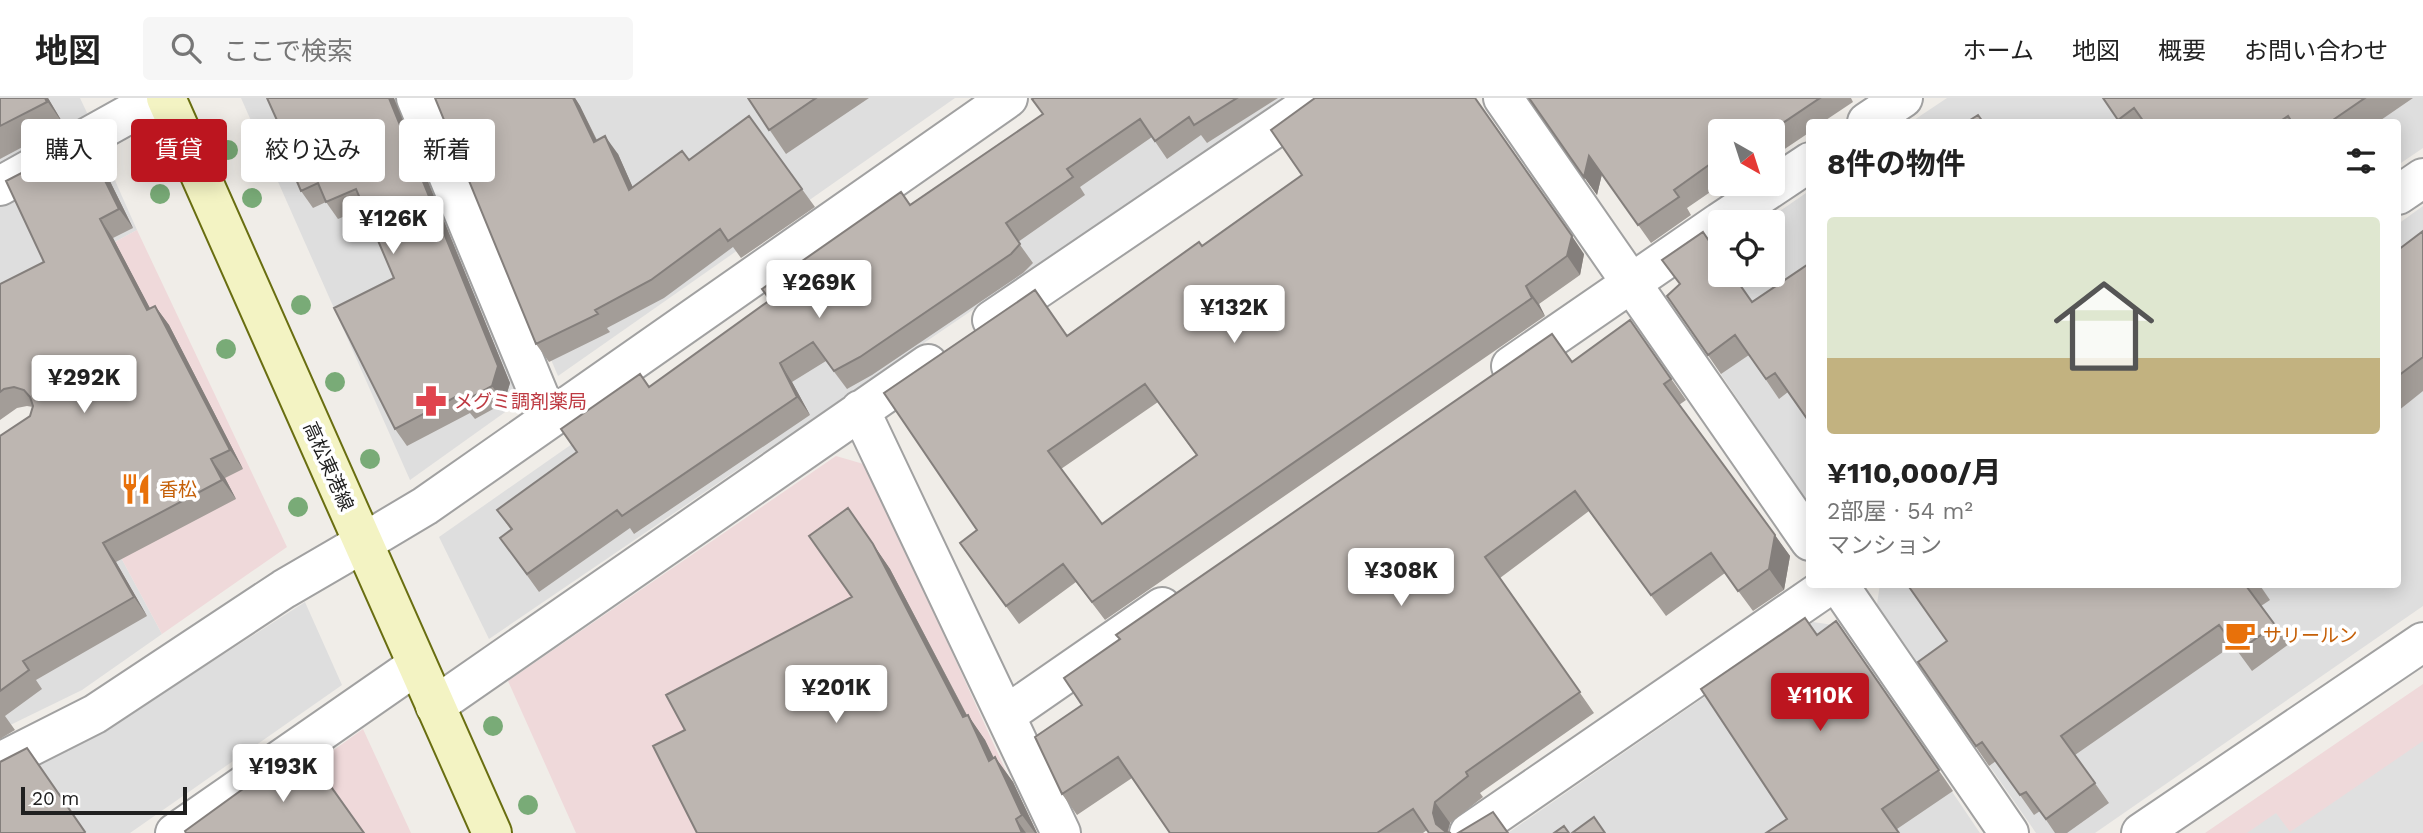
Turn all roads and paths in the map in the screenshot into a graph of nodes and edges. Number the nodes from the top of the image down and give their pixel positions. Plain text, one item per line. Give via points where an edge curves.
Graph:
1 (158, 98) edge
2 (166, 98) edge
3 (416, 98) edge
4 (1008, 98) edge
5 (1320, 98) edge
6 (1503, 98) edge
7 (1903, 98) edge
8 (1872, 119) edge
9 (1806, 165) edge
10 (2423, 178) edge
11 (0, 186) edge
12 (2401, 193) edge
13 (1738, 210) edge
14 (1708, 230) edge
15 (1632, 282) junction
16 (1484, 384) edge
17 (860, 410) junction
18 (548, 417) junction
19 (1806, 535) edge
20 (363, 543) junction
21 (1825, 588) edge
22 (1841, 588) edge
23 (1188, 589) edge
24 (2423, 642) edge
25 (417, 666) junction
26 (435, 706) junction
27 (1006, 715) junction
28 (0, 762) edge
29 (175, 833) edge
30 (492, 833) edge
31 (1061, 833) edge
32 (1469, 833) edge
33 (2009, 833) edge
34 (2141, 833) edge

1 - 11 street
2 - 20 main road, 高松東港線
3 - 18 street
4 - 18 street
5 - 17 street
6 - 15 street
7 - 8 street
9 - 13 street
10 - 12 street
14 - 15 street
15 - 16 street
15 - 19 street
17 - 26 street
17 - 27 street
18 - 20 street via 425,506
20 - 25 main road, 高松東港線
20 - 28 street via 284,589 95,714
21 - 32 street
22 - 33 street
23 - 27 street
24 - 34 street
25 - 26 main road, 高松東港線
25 - 29 street
26 - 30 main road, 高松東港線
27 - 31 street

